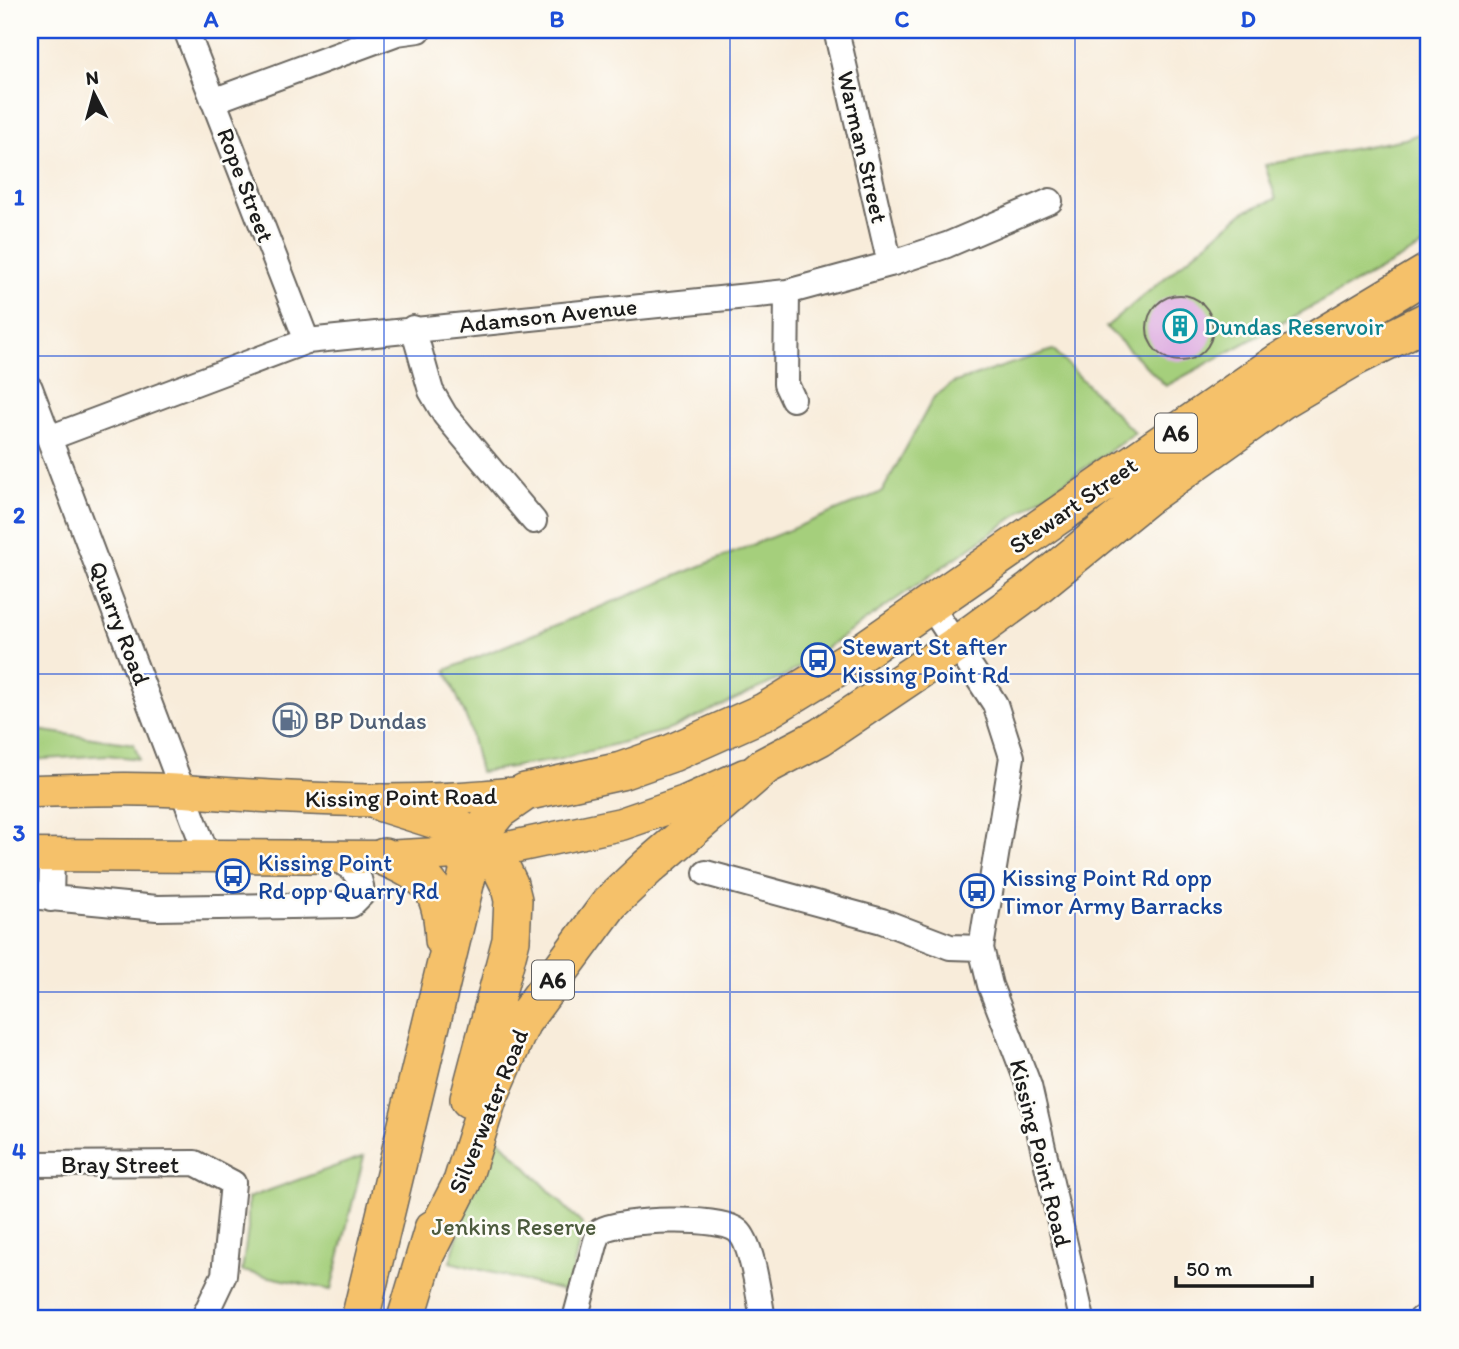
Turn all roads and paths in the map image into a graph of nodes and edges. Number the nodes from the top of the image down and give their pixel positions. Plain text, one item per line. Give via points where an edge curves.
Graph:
1 (186, 30) edge
2 (419, 30) edge
3 (836, 30) edge
4 (213, 101) junction
5 (1050, 201) dead end
6 (890, 264) junction
7 (1429, 272) edge
8 (787, 292) junction
9 (1429, 320) edge
10 (413, 328) junction
11 (307, 341) junction
12 (30, 388) edge
13 (793, 399) dead end
14 (49, 438) junction
15 (534, 521) dead end
16 (930, 605) junction
17 (958, 645) junction
18 (765, 766) junction
19 (184, 790) junction
20 (30, 791) edge
21 (525, 792) junction
22 (382, 803) junction
23 (482, 848) junction
24 (41, 855) edge
25 (332, 857) junction
26 (384, 857) junction
27 (208, 858) junction
28 (706, 873) dead end
29 (40, 898) edge
30 (981, 948) junction
31 (445, 966) junction
32 (30, 1164) edge
33 (426, 1253) junction
34 (1429, 1316) edge
35 (204, 1319) edge
36 (360, 1319) edge
37 (406, 1319) edge
38 (575, 1319) edge
39 (763, 1319) edge
40 (1082, 1319) edge
41 (1421, 1319) edge

1 - 4 street, Rope Street
2 - 4 street via 397,33
3 - 6 street, Warman Street
4 - 11 street, Rope Street
5 - 6 street, Adamson Avenue via 947,246
6 - 8 street, Adamson Avenue
7 - 16 highway, Stewart Street / A6 via 1279,362
8 - 10 street, Adamson Avenue
8 - 13 street via 786,384
9 - 17 highway, Stewart Street / A6 via 1282,400 1146,497
10 - 11 street, Adamson Avenue
10 - 15 street via 431,391 445,415
11 - 14 street, Adamson Avenue
12 - 14 street, Quarry Road
14 - 19 street, Quarry Road
16 - 17 street, Kissing Point Road
16 - 21 highway, Kissing Point Road / A6 via 764,712 621,771
17 - 18 highway, A6 via 820,737
17 - 30 street, Kissing Point Road via 995,704 1012,757
18 - 23 main road via 654,814 572,837
18 - 33 highway, Silverwater Road / A6 via 610,903 522,1022 488,1099 462,1182
19 - 20 main road, Kissing Point Road
19 - 22 main road, Kissing Point Road
19 - 27 street, Quarry Road
21 - 22 main road, Kissing Point Road
21 - 23 highway, A6 via 499,810
22 - 23 highway via 454,826
23 - 26 main road
23 - 31 highway, A6
23 - 33 highway, Silverwater Road / A6 via 509,884 511,940
24 - 27 main road
24 - 29 street
25 - 26 main road
25 - 27 main road
25 - 29 street via 352,868 361,881 362,894 351,905 157,908
26 - 31 highway via 421,875 439,899
28 - 30 street via 882,921 950,947
30 - 40 street, Kissing Point Road via 990,985 1029,1086
31 - 36 highway, A6
32 - 35 street, Bray Street via 195,1163 233,1183 224,1275
33 - 37 highway, Silverwater Road / A6
34 - 41 street
38 - 39 street via 600,1231 624,1222 716,1223 738,1231 745,1239

